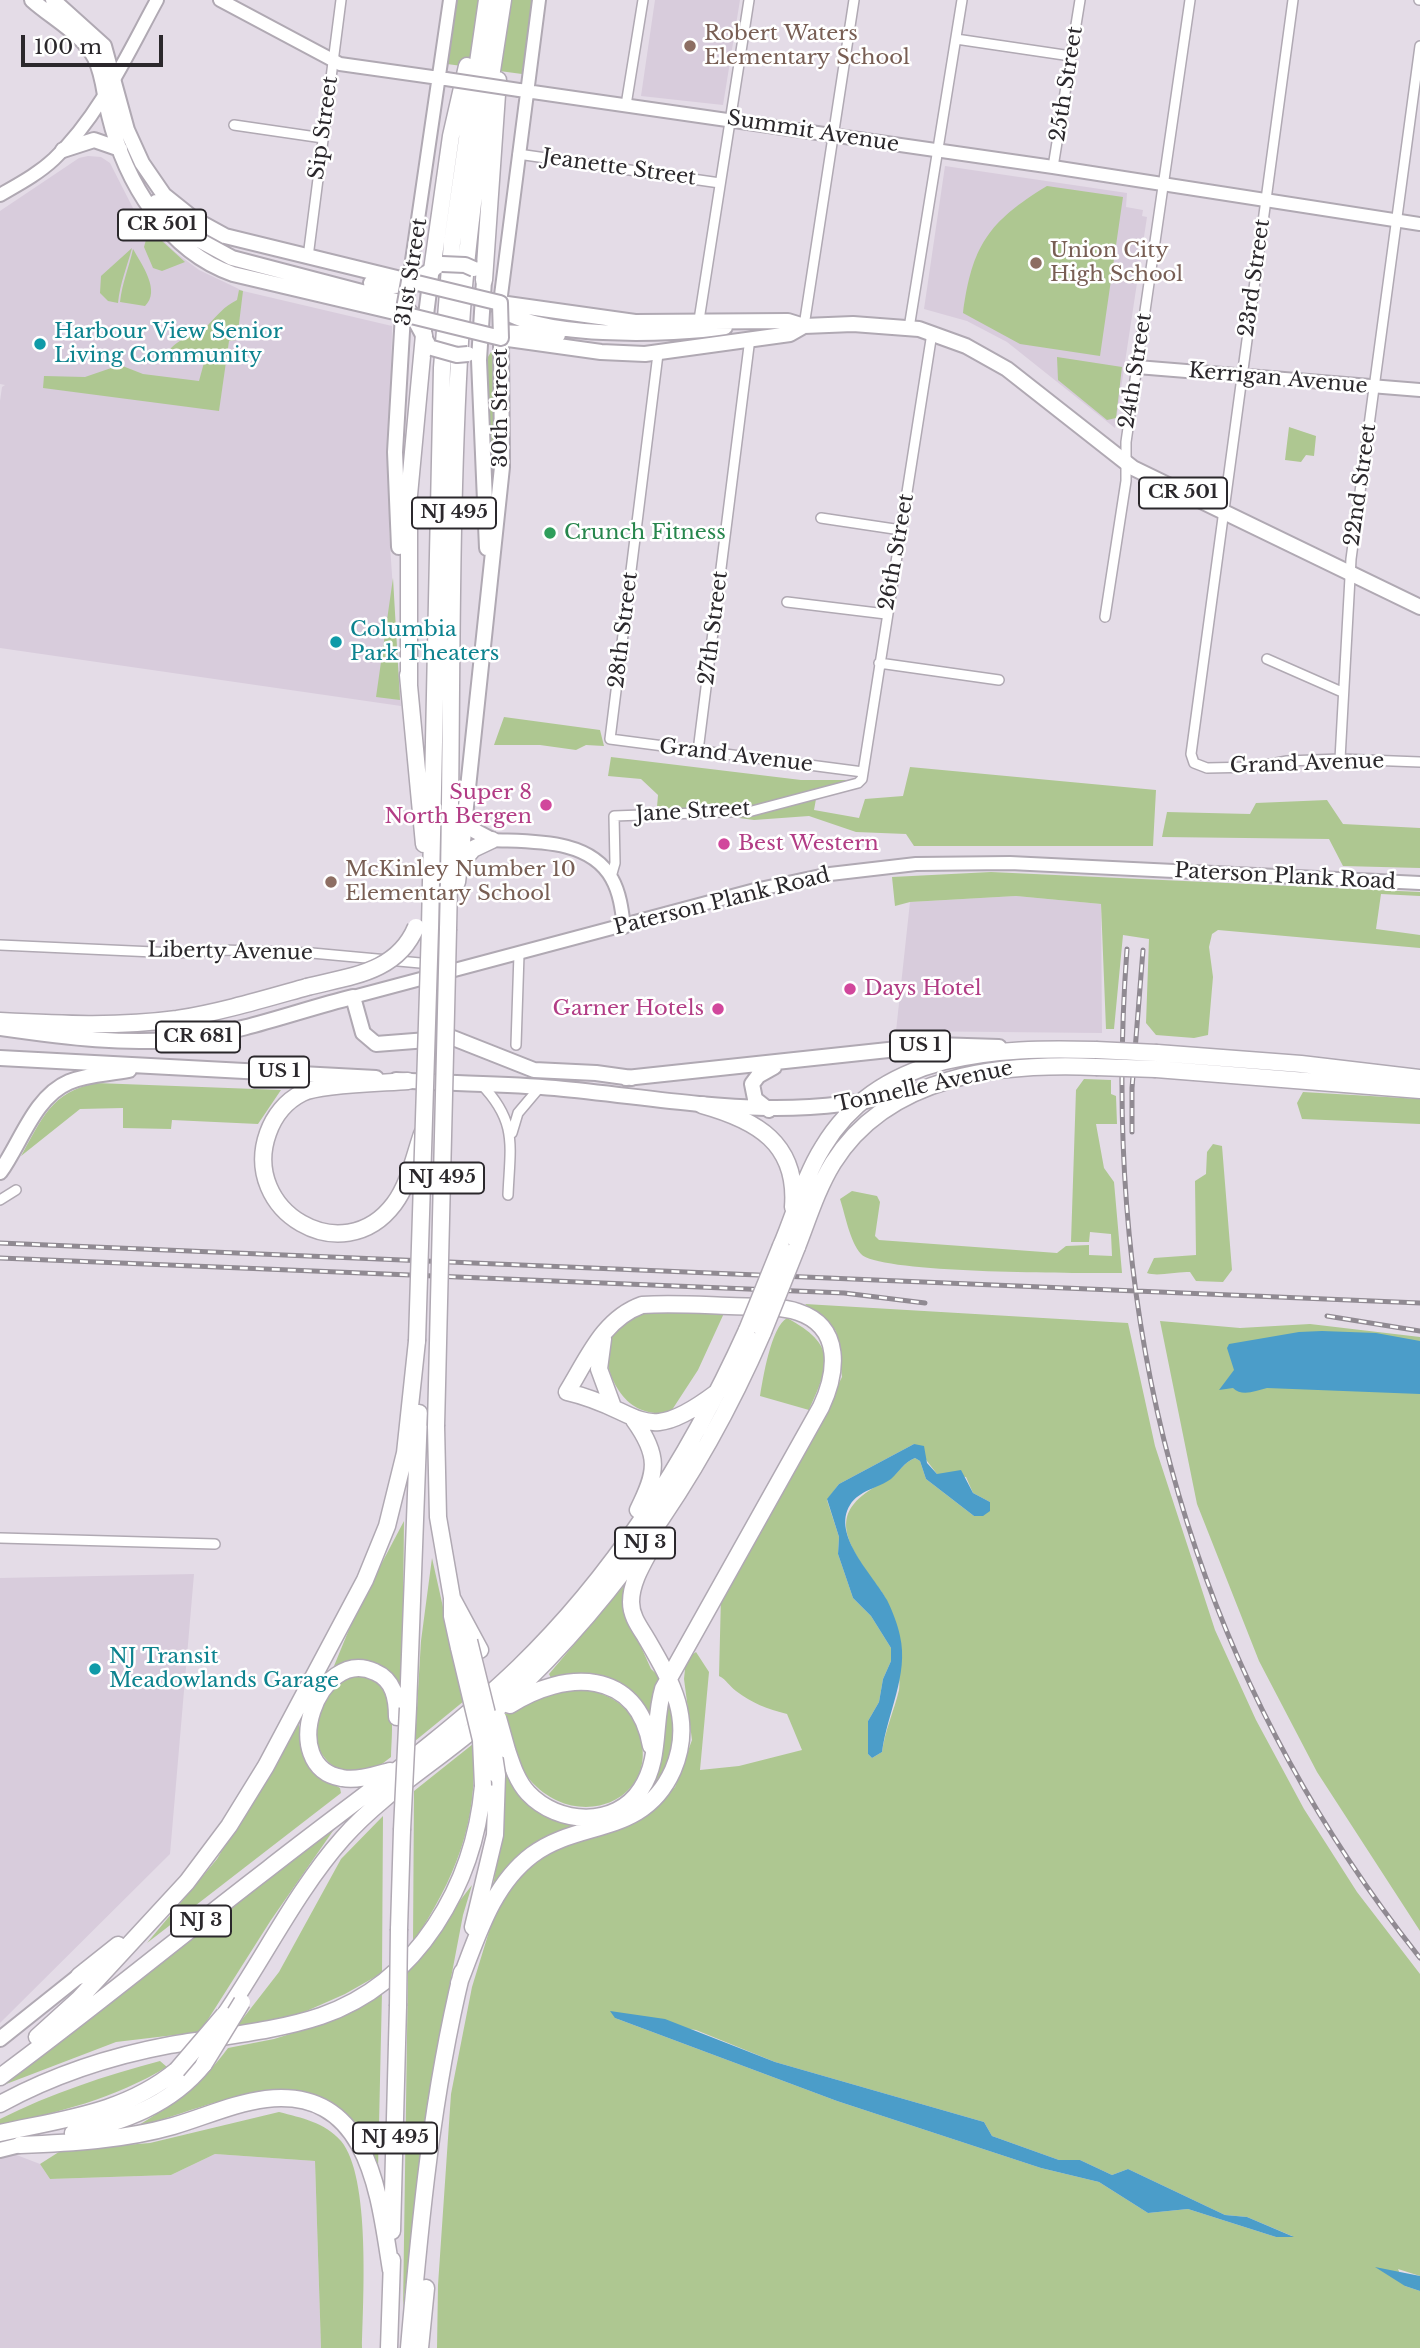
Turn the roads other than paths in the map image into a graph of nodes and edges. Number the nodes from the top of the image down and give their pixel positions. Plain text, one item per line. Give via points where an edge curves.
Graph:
1 (32, 0) edge
2 (158, 0) edge
3 (220, 0) edge
4 (341, 0) edge
5 (450, 0) edge
6 (503, 0) edge
7 (539, 0) edge
8 (643, 0) edge
9 (748, 0) edge
10 (854, 0) edge
11 (962, 0) edge
12 (1080, 0) edge
13 (1189, 0) edge
14 (1293, 0) edge
15 (58, 2) edge
16 (486, 7) edge
17 (956, 39) junction
18 (496, 45) junction
19 (1420, 46) edge
20 (1071, 56) junction
21 (333, 61) junction
22 (113, 78) junction
23 (442, 79) junction
24 (523, 91) junction
25 (105, 93) junction
26 (626, 105) junction
27 (730, 120) junction
28 (234, 125) dead end
29 (833, 135) junction
30 (323, 138) junction
31 (120, 149) junction
32 (63, 150) junction
33 (938, 151) junction
34 (518, 154) junction
35 (1054, 167) junction
36 (720, 183) junction
37 (1163, 183) junction
38 (137, 184) junction
39 (0, 195) edge
40 (164, 195) junction
41 (1266, 199) junction
42 (1396, 220) junction
43 (1420, 224) edge
44 (308, 257) junction
45 (437, 267) junction
46 (479, 274) junction
47 (409, 281) junction
48 (500, 303) junction
49 (403, 314) junction
50 (699, 320) junction
51 (750, 322) junction
52 (804, 326) junction
53 (909, 328) junction
54 (932, 332) junction
55 (500, 338) junction
56 (747, 338) junction
57 (428, 342) junction
58 (474, 351) junction
59 (658, 354) junction
60 (1137, 367) junction
61 (1241, 376) junction
62 (1374, 387) junction
63 (1420, 390) edge
64 (1126, 463) junction
65 (1223, 512) junction
66 (821, 518) dead end
67 (901, 530) junction
68 (399, 547) joint
69 (1349, 574) junction
70 (487, 598) junction
71 (787, 602) dead end
72 (1420, 607) edge
73 (886, 614) junction
74 (1105, 617) dead end
75 (1266, 659) dead end
76 (879, 663) junction
77 (999, 680) dead end
78 (409, 685) junction
79 (1342, 692) junction
80 (610, 739) joint
81 (698, 751) junction
82 (1340, 759) junction
83 (1420, 762) edge
84 (1195, 763) joint
85 (863, 772) junction
86 (466, 816) junction
87 (492, 840) junction
88 (460, 864) junction
89 (431, 874) junction
90 (611, 877) junction
91 (1420, 883) edge
92 (624, 927) junction
93 (423, 928) junction
94 (448, 929) junction
95 (0, 945) edge
96 (519, 954) junction
97 (460, 968) junction
98 (353, 997) junction
99 (0, 1021) edge
100 (0, 1028) edge
101 (38, 1033) junction
102 (0, 1034) edge
103 (516, 1045) dead end
104 (1035, 1048) junction
105 (0, 1058) edge
106 (1096, 1059) junction
107 (781, 1063) junction
108 (150, 1065) junction
109 (1300, 1071) junction
110 (632, 1078) junction
111 (1420, 1078) edge
112 (408, 1081) junction
113 (481, 1084) junction
114 (540, 1087) junction
115 (555, 1088) junction
116 (919, 1090) junction
117 (1420, 1090) edge
118 (858, 1104) junction
119 (702, 1105) junction
120 (769, 1110) junction
121 (425, 1125) junction
122 (510, 1142) junction
123 (0, 1172) edge
124 (16, 1190) dead end
125 (508, 1195) dead end
126 (0, 1200) edge
127 (788, 1230) junction
128 (789, 1246) junction
129 (606, 1328) junction
130 (755, 1331) junction
131 (601, 1377) junction
132 (572, 1393) junction
133 (716, 1394) junction
134 (613, 1407) junction
135 (634, 1420) junction
136 (412, 1454) junction
137 (674, 1502) junction
138 (0, 1538) edge
139 (215, 1544) dead end
140 (618, 1553) junction
141 (452, 1598) junction
142 (469, 1647) junction
143 (669, 1678) junction
144 (403, 1713) junction
145 (481, 1722) junction
146 (652, 1758) junction
147 (396, 1770) junction
148 (141, 1931) junction
149 (270, 1945) junction
150 (79, 1976) joint
151 (459, 1983) junction
152 (0, 2039) edge
153 (3, 2075) edge
154 (440, 2077) junction
155 (0, 2104) edge
156 (0, 2133) edge
157 (19, 2145) junction
158 (0, 2150) edge
159 (391, 2270) junction
160 (389, 2348) edge
161 (409, 2348) edge
162 (420, 2348) edge

1 - 25 main road, CR 501 via 88,47
2 - 22 main road
3 - 21 main road, Summit Avenue
4 - 21 street, Sip Street
5 - 23 main road, 31st Street
6 - 18 highway, NJ 495
7 - 24 main road, 30th Street
8 - 26 street
9 - 27 street
10 - 29 street
11 - 17 street
12 - 20 street, 25th Street
13 - 37 street, 24th Street
14 - 41 street, 23rd Street
15 - 22 main road, CR 501 via 104,46
16 - 45 highway via 459,95
16 - 89 highway, NJ 495 via 454,231 442,368
17 - 20 street
17 - 33 street
18 - 46 highway via 499,101
18 - 94 highway, NJ 495 via 474,199 459,370
19 - 42 street, 22nd Street
20 - 35 street, 25th Street
21 - 23 main road, Summit Avenue
21 - 30 street, Sip Street
22 - 25 main road
22 - 40 main road, CR 501 via 127,130
23 - 24 main road, Summit Avenue, bridge
23 - 47 main road, 31st Street
24 - 26 main road, Summit Avenue
24 - 34 main road, 30th Street
25 - 31 main road, CR 501
25 - 32 main road
26 - 27 main road, Summit Avenue
27 - 29 main road, Summit Avenue
27 - 36 street
28 - 30 street
29 - 33 main road, Summit Avenue
29 - 52 street
30 - 44 street, Sip Street
31 - 32 main road via 94,140
31 - 38 main road, CR 501
32 - 39 main road
33 - 35 main road, Summit Avenue
33 - 53 street
34 - 36 street, Jeanette Street
34 - 48 main road, 30th Street
35 - 37 main road, Summit Avenue
36 - 50 street
37 - 41 main road, Summit Avenue
37 - 60 street, 24th Street
38 - 49 main road, CR 501 via 165,228 210,265 254,280
38 - 57 main road via 182,229 216,251 246,263 392,298 411,313
40 - 44 main road, CR 501 via 225,236
40 - 45 main road via 188,224 244,254 389,287 412,284
41 - 42 main road, Summit Avenue
41 - 61 street, 23rd Street
42 - 43 main road, Summit Avenue
42 - 62 street, 22nd Street
44 - 47 main road, CR 501
45 - 46 main road, bridge via 465,265
45 - 57 main road
46 - 51 main road via 492,299 521,320 647,335
46 - 58 main road
47 - 48 main road, CR 501, bridge
47 - 49 main road, 31st Street, bridge
48 - 50 main road, CR 501 via 620,321
48 - 55 main road, 30th Street, bridge
49 - 55 main road, CR 501, bridge
49 - 68 main road, 31st Street via 395,452
50 - 51 main road, CR 501
51 - 52 main road, CR 501 via 788,321
52 - 53 main road, CR 501
52 - 56 main road, CR 501 via 790,334
53 - 54 main road, CR 501
54 - 64 main road, CR 501 via 1007,369
54 - 67 street, 26th Street
55 - 59 main road, CR 501 via 601,352
55 - 70 main road, 30th Street via 502,467
56 - 58 main road via 631,344 514,331 491,337
56 - 59 main road, CR 501
56 - 81 street, 27th Street
57 - 58 main road, bridge via 457,355
57 - 78 highway via 410,475
58 - 70 main road
59 - 80 street, 28th Street
60 - 61 main road, Kerrigan Avenue
60 - 64 street, 24th Street
61 - 62 main road, Kerrigan Avenue
61 - 65 street, 23rd Street
62 - 63 main road, Kerrigan Avenue
62 - 69 street, 22nd Street
64 - 65 main road, CR 501
64 - 74 street, 24th Street
65 - 69 main road, CR 501
65 - 84 street, 23rd Street via 1191,741
66 - 67 street
67 - 73 street, 26th Street
68 - 78 highway
69 - 72 main road, CR 501
69 - 79 street, 22nd Street
70 - 86 main road, 30th Street
71 - 73 street
73 - 76 street, 26th Street
75 - 79 street
76 - 77 street
76 - 85 street, 26th Street
78 - 89 highway via 421,832
79 - 82 street, 22nd Street
80 - 81 street, Grand Avenue
81 - 85 street, Grand Avenue
82 - 83 street, Grand Avenue
82 - 84 street, Grand Avenue via 1255,767 1207,768
85 - 90 street, Jane Street via 858,783 752,811 614,816
86 - 87 main road via 475,831
86 - 88 highway
87 - 88 highway via 473,849
87 - 90 main road via 545,842 567,848 598,862
88 - 94 highway
89 - 93 highway, NJ 495
90 - 92 main road
91 - 92 main road, Paterson Plank Road / CR 681 via 1010,863 916,863 755,890
92 - 96 main road, Paterson Plank Road / CR 681
93 - 99 highway, bridge via 384,966 213,1012 103,1024
93 - 121 highway, NJ 495, bridge
94 - 141 highway, NJ 495, bridge via 435,1454 438,1517
95 - 97 street, Liberty Avenue via 359,955
96 - 97 main road, Paterson Plank Road / CR 681
96 - 103 street
97 - 98 main road, Paterson Plank Road / CR 681
98 - 101 main road, Paterson Plank Road / CR 681 via 193,1038 123,1040
98 - 110 main road via 363,1033 376,1044 453,1038 534,1070
100 - 101 main road, Paterson Plank Road / CR 681
101 - 102 main road, Paterson Plank Road
104 - 106 highway, Tonnelle Avenue / US 1
104 - 107 main road, Tonnelle Avenue / US 1 via 935,1045
104 - 118 highway, NJ 3 via 935,1063
105 - 108 main road, Tonnelle Avenue / US 1
106 - 109 highway, Tonnelle Avenue / US 1, bridge
106 - 116 highway, Tonnelle Avenue / US 1 via 978,1074
107 - 110 main road, Tonnelle Avenue / US 1
107 - 120 main road via 752,1084 755,1098
108 - 112 main road, Tonnelle Avenue / US 1
108 - 123 main road via 85,1077 54,1091
109 - 111 highway, Tonnelle Avenue / US 1
109 - 117 highway, Tonnelle Avenue / US 1
110 - 115 main road, Tonnelle Avenue / US 1
112 - 113 main road, Tonnelle Avenue / US 1
112 - 121 highway, bridge via 300,1094 271,1124 264,1150 268,1185 289,1215 313,1229 346,1233 364,1228 390,1210 402,1192
113 - 114 main road, Tonnelle Avenue / US 1
113 - 122 street via 503,1109
114 - 115 main road, Tonnelle Avenue / US 1
114 - 122 street via 518,1113
115 - 119 main road, Tonnelle Avenue / US 1
116 - 118 main road, Tonnelle Avenue / US 1
116 - 128 highway, NJ 3 via 878,1114 842,1150
118 - 120 main road, Tonnelle Avenue / US 1
118 - 127 highway, NJ 3 via 821,1149
119 - 120 main road, Tonnelle Avenue / US 1
119 - 127 highway via 755,1124 779,1150 793,1187
121 - 136 highway, NJ 495, bridge via 417,1341 420,1390
122 - 125 street
124 - 126 street
127 - 128 highway, NJ 3
128 - 130 highway, NJ 3, bridge
129 - 131 highway
129 - 132 highway
129 - 143 highway via 642,1305 788,1310 800,1312 824,1331 836,1363 821,1407
130 - 133 highway, NJ 3
130 - 137 highway, NJ 3 via 734,1397
131 - 132 highway via 595,1390
131 - 134 highway
132 - 134 highway
133 - 135 highway via 675,1420
133 - 140 highway, NJ 3 via 667,1482
134 - 135 highway
135 - 140 highway via 651,1448 654,1471
136 - 144 highway, NJ 495
136 - 148 highway via 376,1557 266,1766 209,1855
137 - 143 highway via 635,1580 631,1601 634,1617
137 - 145 highway, NJ 3 via 590,1612
138 - 139 street
140 - 147 highway, NJ 3 via 520,1666
141 - 142 highway, NJ 495 via 461,1613
141 - 142 highway via 452,1616
142 - 146 highway, bridge via 516,1775 530,1795 549,1808 582,1818 611,1813 640,1790
142 - 151 highway, NJ 495, bridge via 489,1722 498,1811
142 - 155 highway, bridge via 483,1786 472,1848 451,1901 417,1950 373,1990 336,2010 298,2022 100,2062
143 - 146 highway via 661,1697
143 - 151 highway via 680,1706 682,1732 677,1760 665,1784 631,1816 552,1843 523,1863 498,1893
144 - 147 highway via 387,1681 373,1670 355,1669 339,1675 322,1691 308,1731 313,1757 328,1773 352,1779
144 - 159 highway, NJ 495, bridge
145 - 146 highway via 540,1688 590,1682 617,1692 639,1712
145 - 149 highway, NJ 3 via 349,1831
147 - 153 highway, NJ 3
148 - 150 highway
148 - 153 highway via 79,1999 20,2052
149 - 156 highway, NJ 3, bridge via 224,2015 177,2070 147,2091 108,2109
149 - 157 highway, NJ 3, bridge via 204,2064 164,2100 132,2117
150 - 152 main road
151 - 154 highway, NJ 495
154 - 161 highway
154 - 162 highway via 439,2145
157 - 158 main road, NJ 3
157 - 159 highway via 143,2133 265,2099 316,2106 341,2121 368,2159
159 - 160 highway, NJ 495

